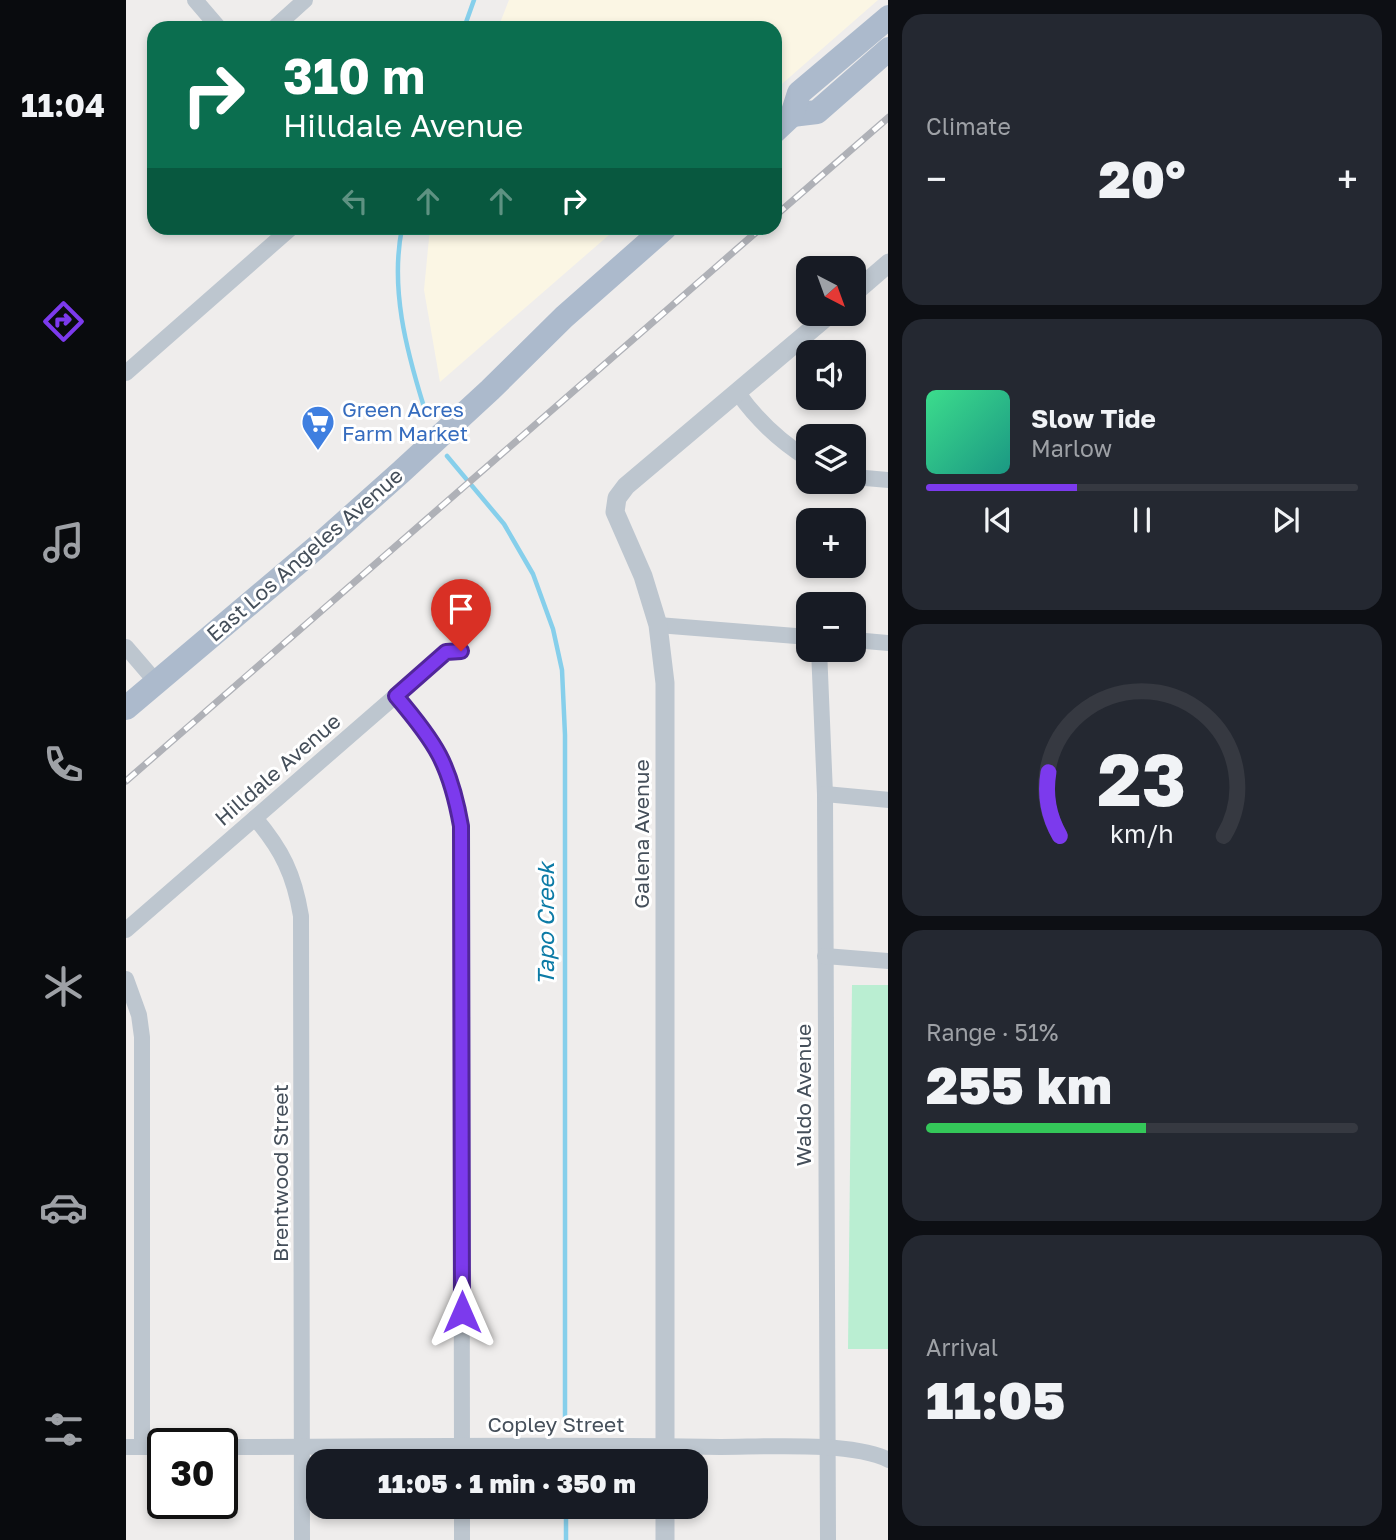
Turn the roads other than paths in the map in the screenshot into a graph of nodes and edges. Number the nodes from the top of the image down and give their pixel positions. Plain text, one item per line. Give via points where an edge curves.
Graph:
1 (195, 0) edge
2 (305, 0) edge
3 (888, 17) edge
4 (213, 21) edge
5 (282, 21) edge
6 (888, 49) edge
7 (784, 123) edge
8 (283, 235) edge
9 (657, 235) edge
10 (888, 263) edge
11 (866, 282) edge
12 (816, 326) edge
13 (126, 373) edge
14 (738, 393) junction
15 (796, 452) edge
16 (866, 478) edge
17 (888, 480) edge
18 (658, 625) junction
19 (796, 636) edge
20 (866, 641) edge
21 (888, 643) edge
22 (126, 647) edge
23 (461, 651) dead end
24 (820, 662) edge
25 (157, 683) junction
26 (396, 696) junction
27 (126, 708) edge
28 (825, 794) junction
29 (888, 800) edge
30 (255, 818) junction
31 (126, 930) edge
32 (825, 956) junction
33 (888, 961) edge
34 (126, 979) edge
35 (134, 1447) edge
36 (238, 1447) edge
37 (302, 1447) junction
38 (827, 1448) junction
39 (348, 1449) edge
40 (462, 1449) edge
41 (665, 1449) edge
42 (708, 1452) edge
43 (888, 1460) edge
44 (462, 1519) edge
45 (665, 1519) edge
46 (302, 1540) edge
47 (462, 1540) edge
48 (665, 1540) edge
49 (828, 1540) edge

1 - 4 street
2 - 5 street
3 - 7 main road via 799,93
6 - 7 main road via 817,112
8 - 13 street
9 - 25 main road, East Los Angeles Avenue via 401,472
10 - 11 street
12 - 14 street, Galena Avenue
14 - 15 street
14 - 18 street, Galena Avenue via 617,498 615,512
16 - 17 street
18 - 19 street
18 - 41 street, Galena Avenue via 665,684
20 - 21 street
22 - 25 street
23 - 26 street, Hilldale Avenue via 446,652
24 - 28 street, Waldo Avenue
25 - 27 main road, East Los Angeles Avenue
26 - 30 street, Hilldale Avenue
26 - 40 street via 443,758 461,826
28 - 29 street
28 - 32 street, Waldo Avenue
30 - 31 street, Hilldale Avenue
30 - 37 street, Brentwood Street via 286,862 301,916
32 - 33 street
32 - 38 street, Waldo Avenue
34 - 35 street via 142,1037
36 - 37 street, Copley Street
37 - 39 street, Copley Street
37 - 46 street, Brentwood Street
38 - 42 street, Copley Street
38 - 43 street, Copley Street
38 - 49 street, Waldo Avenue
44 - 47 street
45 - 48 street

